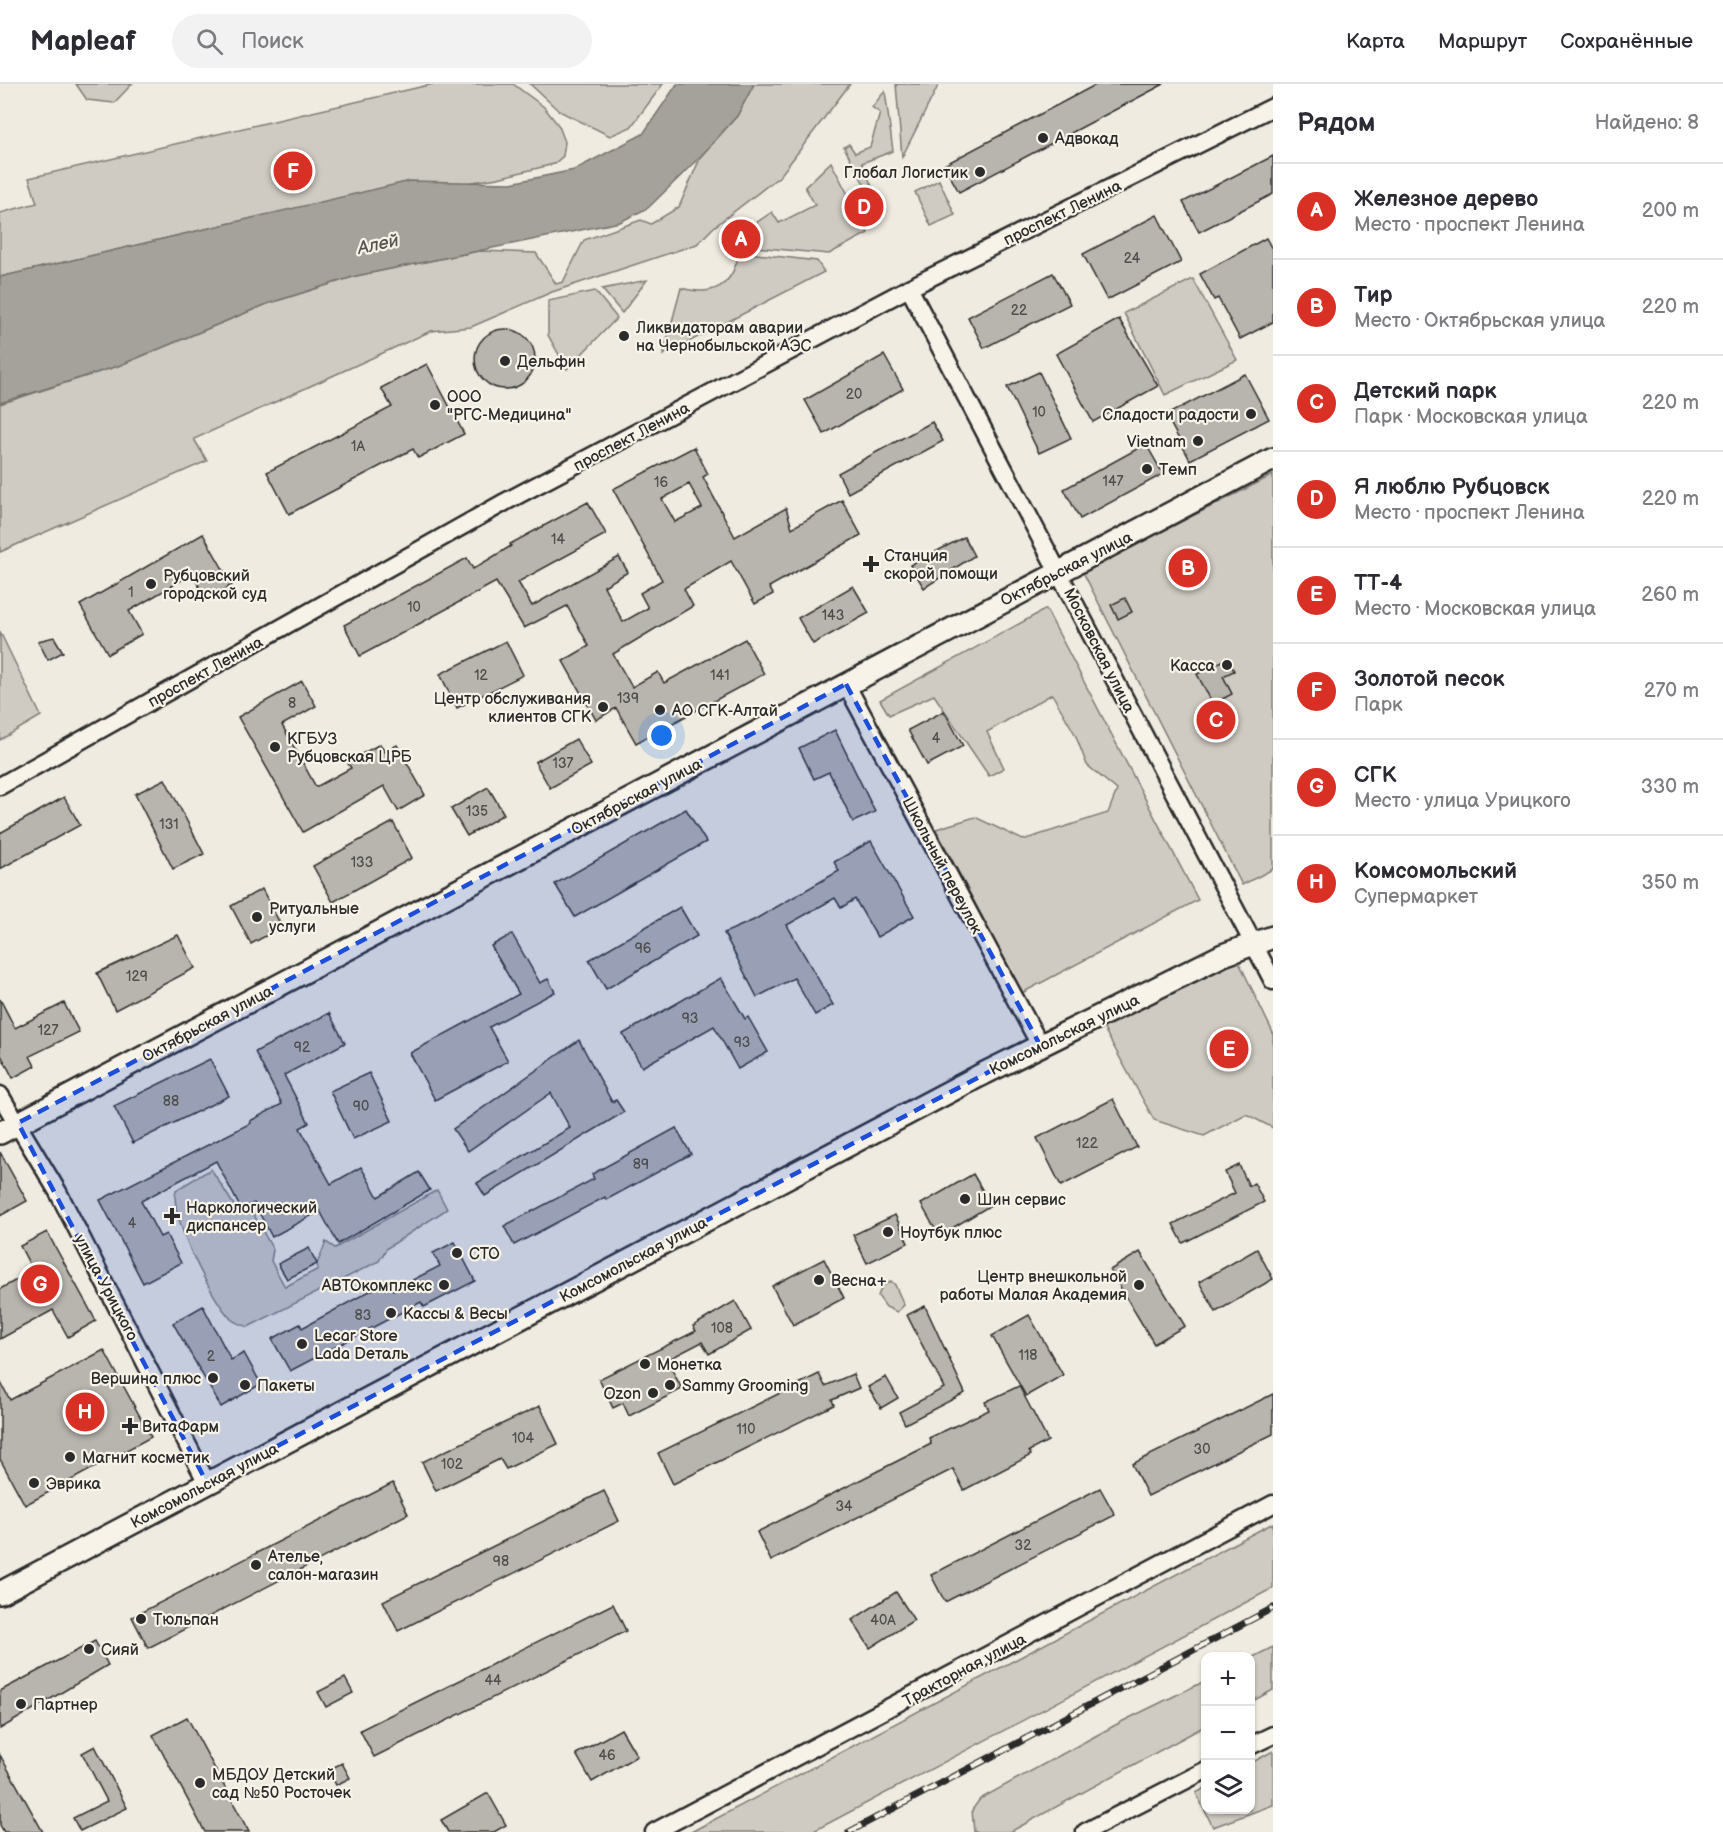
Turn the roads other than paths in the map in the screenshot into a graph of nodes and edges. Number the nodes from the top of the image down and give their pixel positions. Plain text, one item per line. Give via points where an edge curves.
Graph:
1 (1273, 107) edge
2 (909, 288) junction
3 (1273, 459) edge
4 (1059, 572) junction
5 (846, 684) junction
6 (0, 786) edge
7 (1273, 937) edge
8 (1252, 943) junction
9 (1273, 981) edge
10 (1040, 1046) junction
11 (0, 1095) edge
12 (9, 1128) edge
13 (207, 1483) junction
14 (1273, 1504) edge
15 (0, 1593) edge
16 (1273, 1735) edge
17 (1255, 1744) edge
18 (1201, 1773) edge
19 (654, 1832) edge
20 (1085, 1832) edge

1 - 2 street, проспект Ленина
2 - 4 street, Московская улица
2 - 6 street, проспект Ленина via 454,529
3 - 4 main road, Октябрьская улица
4 - 5 main road, Октябрьская улица
4 - 8 street, Московская улица
5 - 10 street, Школьный переулок
5 - 12 main road, Октябрьская улица
7 - 8 main road, Комсомольская улица
8 - 9 street, Московская улица
8 - 10 main road, Комсомольская улица
10 - 13 main road, Комсомольская улица
11 - 12 street, улица Урицкого
12 - 13 street, улица Урицкого via 126,1321
13 - 15 main road, Комсомольская улица
14 - 19 street, Тракторная улица
16 - 17 street
18 - 20 street

